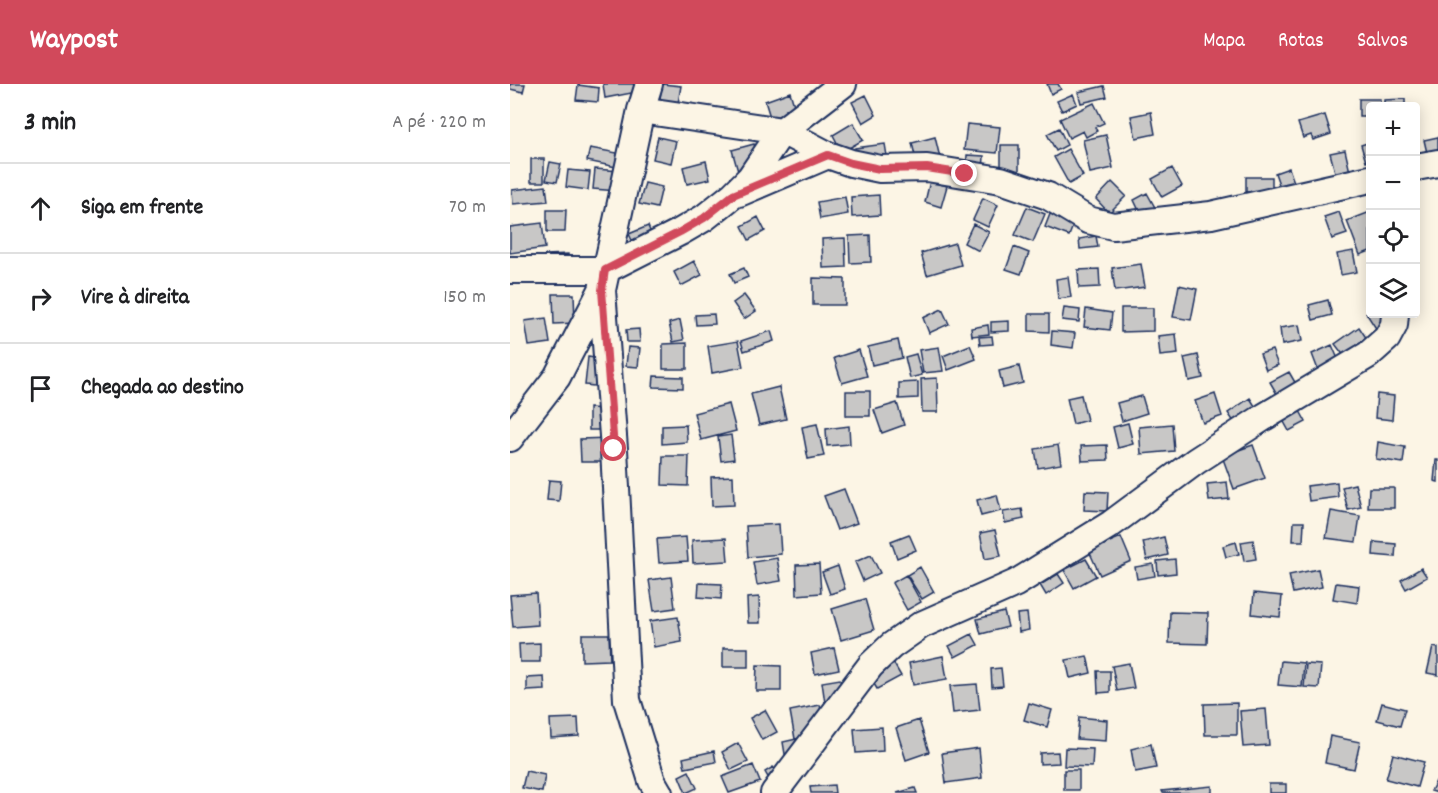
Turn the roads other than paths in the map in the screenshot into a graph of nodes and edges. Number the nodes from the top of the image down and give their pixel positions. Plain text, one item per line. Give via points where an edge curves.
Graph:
1 (648, 84) edge
2 (843, 84) edge
3 (641, 110) junction
4 (782, 131) junction
5 (828, 155) junction
6 (1438, 163) edge
7 (1420, 166) edge
8 (1366, 180) edge
9 (733, 195) junction
10 (510, 270) edge
11 (603, 280) junction
12 (1395, 318) edge
13 (510, 438) edge
14 (659, 793) edge
15 (774, 793) edge

1 - 3 street
2 - 4 street
3 - 4 street
3 - 11 street
4 - 5 street
4 - 9 street via 750,178
5 - 8 street via 880,169 927,168 1001,180 1048,196 1088,220 1113,226 1211,215
5 - 9 street
6 - 7 street
9 - 11 street via 704,218
10 - 11 street
11 - 13 street via 557,377
11 - 14 street via 627,700
12 - 15 street via 1387,338 1368,355 1196,461 1111,524 1016,583 921,625 891,646 871,665

